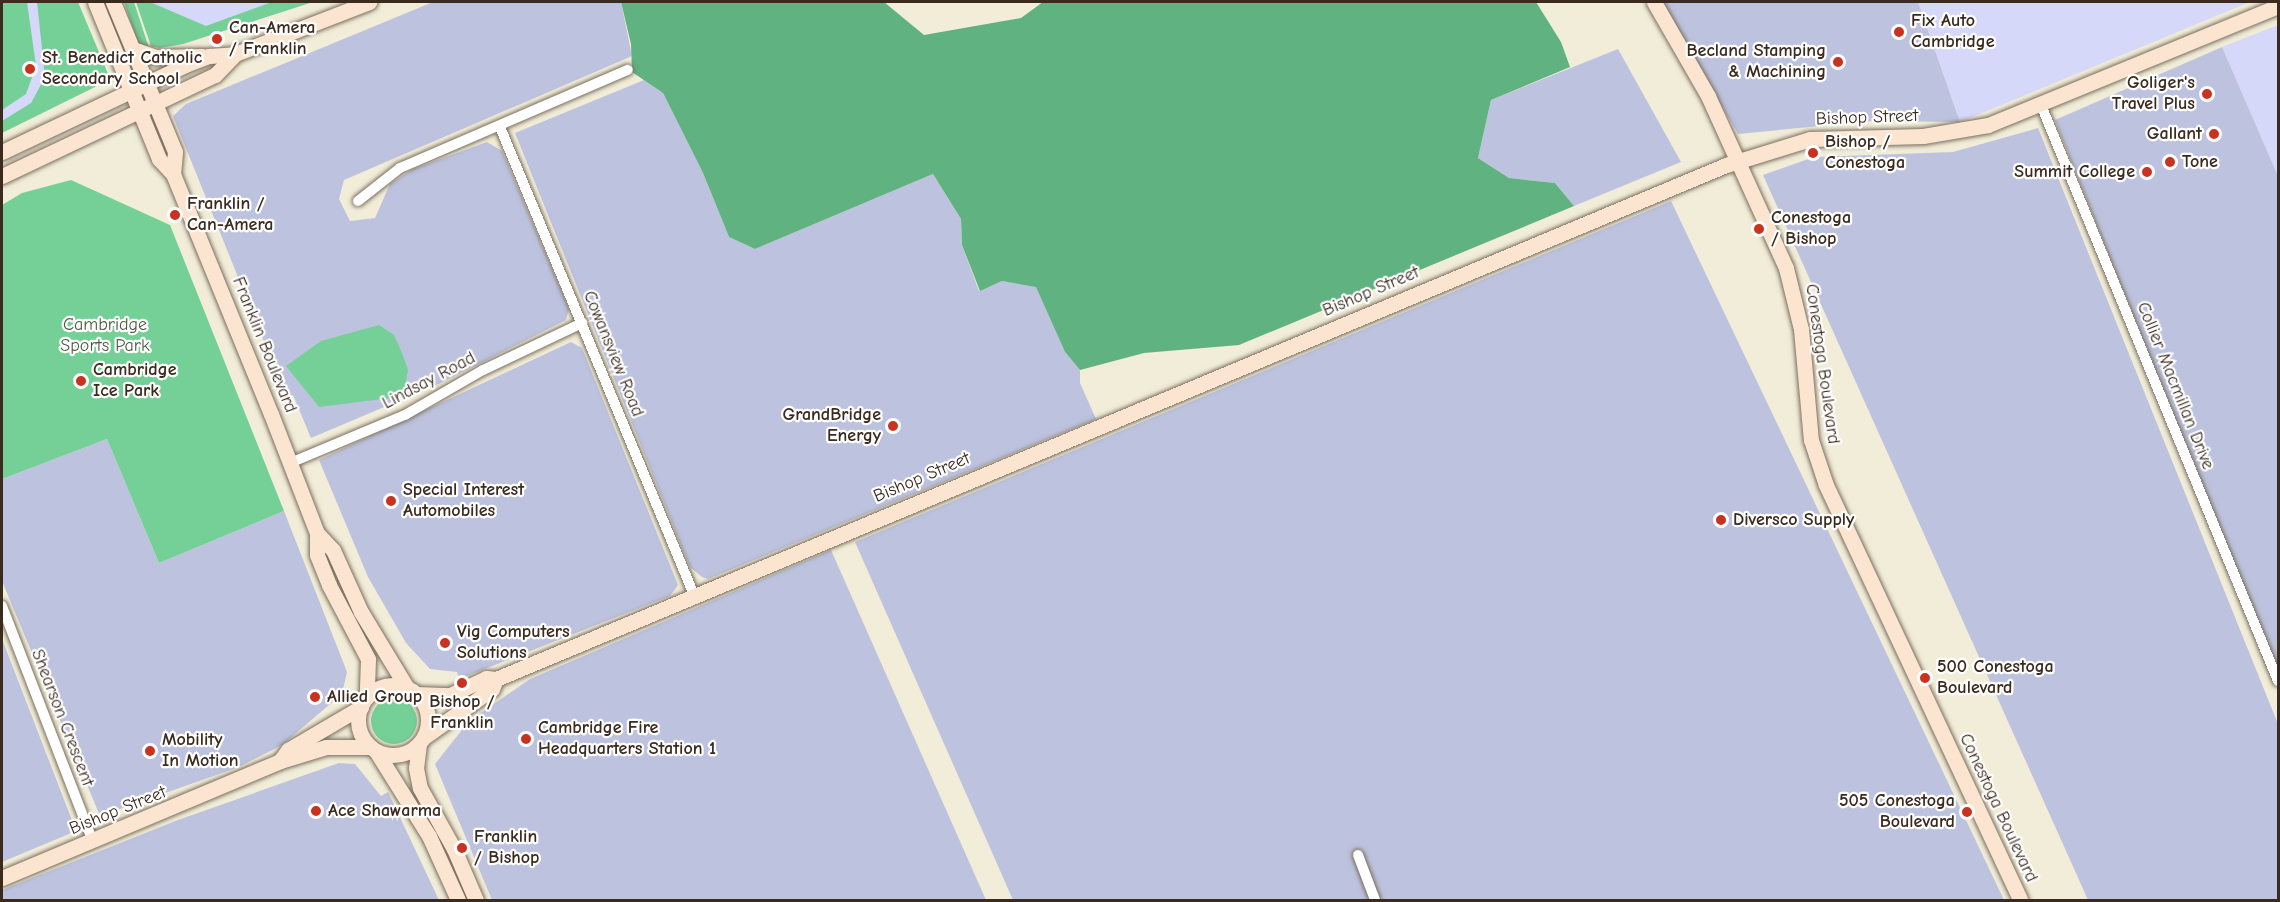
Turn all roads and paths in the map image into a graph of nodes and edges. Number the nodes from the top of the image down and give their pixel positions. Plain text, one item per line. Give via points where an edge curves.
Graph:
1 (95, 2) edge
2 (113, 2) edge
3 (369, 2) edge
4 (1654, 2) edge
5 (2278, 6) edge
6 (133, 49) junction
7 (235, 54) junction
8 (209, 56) junction
9 (628, 70) dead end
10 (147, 83) junction
11 (132, 90) junction
12 (154, 102) junction
13 (2041, 105) junction
14 (139, 109) junction
15 (500, 127) junction
16 (2, 152) edge
17 (1738, 161) junction
18 (173, 174) junction
19 (2, 176) edge
20 (358, 201) dead end
21 (582, 323) junction
22 (290, 463) junction
23 (317, 532) junction
24 (694, 594) junction
25 (2, 606) edge
26 (496, 680) junction
27 (2278, 681) edge
28 (411, 691) junction
29 (364, 702) junction
30 (422, 740) junction
31 (373, 749) junction
32 (280, 761) junction
33 (93, 842) junction
34 (1358, 855) dead end
35 (2, 878) edge
36 (458, 900) edge
37 (476, 900) edge
38 (1375, 900) edge
39 (2020, 900) edge

1 - 11 main road, Franklin Boulevard
2 - 6 main road, Franklin Boulevard
3 - 7 main road
4 - 17 main road, Conestoga Boulevard via 1708,96
5 - 13 main road, Bishop Street
6 - 8 main road via 156,57
6 - 10 main road, Franklin Boulevard
7 - 8 main road
7 - 12 main road via 215,75
8 - 10 main road
9 - 15 street
10 - 11 main road
10 - 12 main road, Franklin Boulevard
11 - 14 main road, Franklin Boulevard
11 - 16 main road
12 - 14 main road
12 - 18 main road, Franklin Boulevard via 175,152
13 - 17 main road, Bishop Street via 1988,125 1946,134 1810,139
13 - 27 street, Collier Macmillan Drive
14 - 18 main road, Franklin Boulevard via 159,159
14 - 19 main road
15 - 20 street via 400,168
15 - 21 street, Cowansview Road
17 - 24 main road, Bishop Street
17 - 39 main road, Conestoga Boulevard via 1796,296 1811,440 1826,485
18 - 22 main road, Franklin Boulevard
21 - 22 street, Lindsay Road via 483,370 405,415
21 - 24 street, Cowansview Road
22 - 23 main road, Franklin Boulevard
23 - 28 main road, Franklin Boulevard via 333,550 361,612
23 - 29 main road, Franklin Boulevard via 317,555 329,585 368,659
24 - 26 main road, Bishop Street
25 - 33 street, Shearson Crescent
26 - 28 main road, Bishop Street via 486,678 450,694
26 - 30 main road, Bishop Street via 492,689
28 - 29 main road via 386,687
28 - 30 main road via 428,714
29 - 31 main road via 360,728
29 - 32 main road, Bishop Street via 288,750
30 - 31 main road via 399,755
30 - 37 main road via 416,768 420,788 454,849
31 - 32 main road, Bishop Street via 326,747
31 - 36 main road via 429,836
32 - 33 main road, Bishop Street
33 - 35 main road, Bishop Street
34 - 38 street

